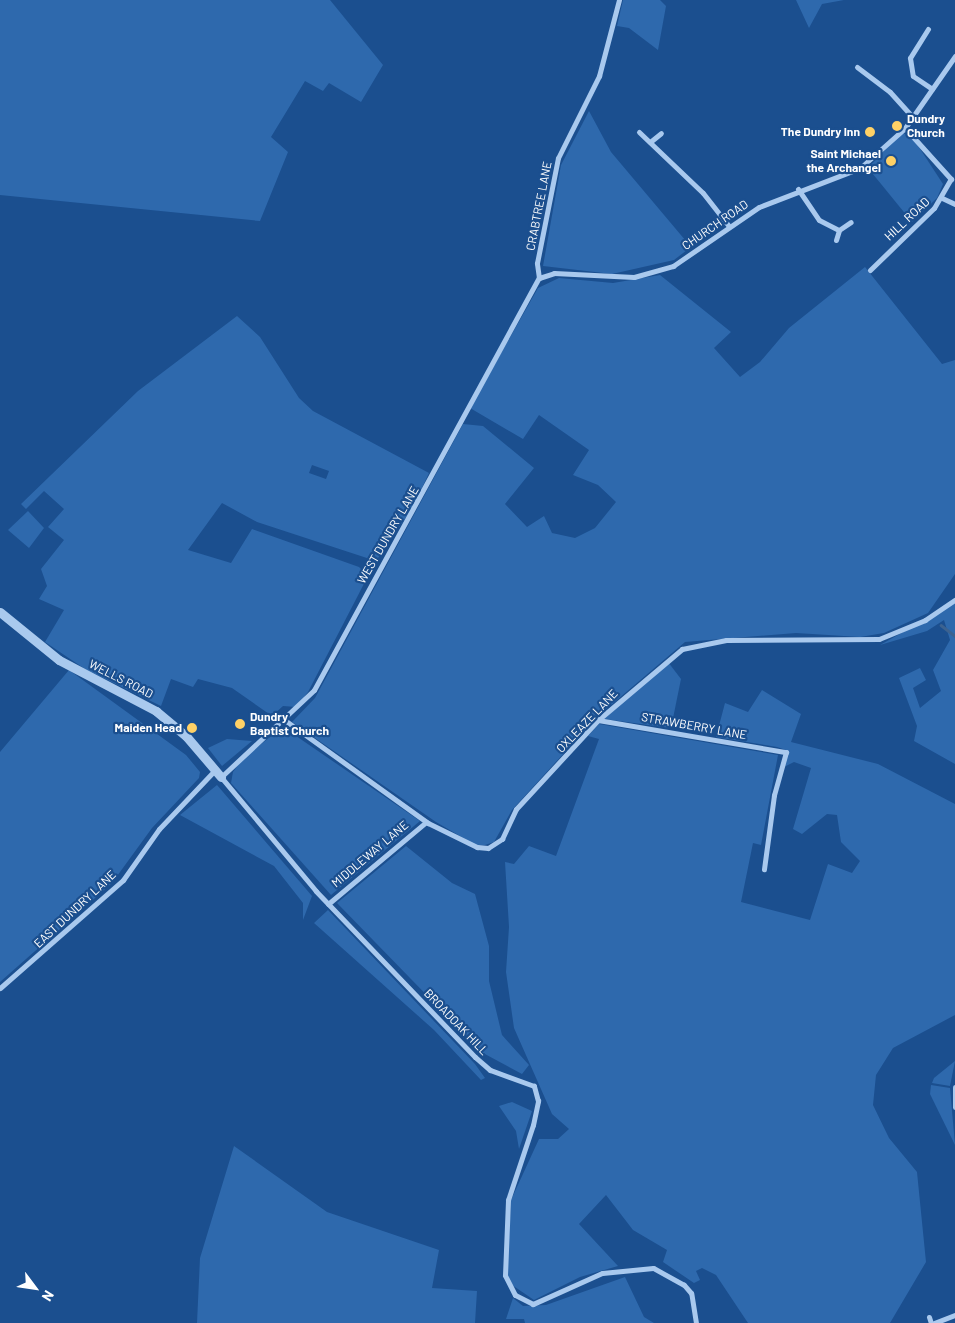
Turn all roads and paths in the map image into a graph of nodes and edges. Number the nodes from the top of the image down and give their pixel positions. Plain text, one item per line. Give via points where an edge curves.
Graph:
1 (619, 0) edge
2 (928, 29) dead end
3 (955, 56) edge
4 (856, 67) dead end
5 (863, 72) junction
6 (858, 78) dead end
7 (932, 89) junction
8 (911, 115) junction
9 (906, 128) junction
10 (639, 132) dead end
11 (660, 133) dead end
12 (650, 142) junction
13 (953, 179) edge
14 (798, 189) junction
15 (942, 198) junction
16 (955, 204) edge
17 (852, 222) dead end
18 (728, 225) junction
19 (839, 230) junction
20 (836, 240) dead end
21 (870, 270) dead end
22 (539, 278) junction
23 (955, 600) edge
24 (0, 613) edge
25 (598, 720) junction
26 (286, 721) junction
27 (218, 774) junction
28 (426, 822) junction
29 (764, 869) dead end
30 (328, 904) junction
31 (0, 988) edge
32 (955, 1087) edge
33 (955, 1107) edge
34 (955, 1315) edge
35 (929, 1317) dead end
36 (696, 1323) edge
37 (933, 1323) edge

1 - 22 street, CRABTREE LANE via 600,76 558,158 537,263
2 - 7 street via 910,58 913,76
3 - 7 street
4 - 5 street
5 - 6 street
5 - 8 street
7 - 8 street
8 - 9 street
9 - 13 street
9 - 14 street, CHURCH ROAD via 860,168
10 - 12 street
11 - 12 street
12 - 18 street via 703,193
13 - 15 street, HILL ROAD
14 - 18 street, CHURCH ROAD
14 - 19 street via 819,220
15 - 16 street
15 - 21 street, HILL ROAD
17 - 19 street
18 - 22 street, CHURCH ROAD via 663,270 634,277 554,273
19 - 20 street
22 - 26 street, WEST DUNDRY LANE via 314,690
23 - 25 street, OXLEAZE LANE via 925,620 879,638 726,640 682,649
24 - 27 street, WELLS ROAD via 59,660 156,711
25 - 28 street, OXLEAZE LANE via 516,810 495,845 477,847
25 - 29 street, STRAWBERRY LANE via 786,752 774,795
26 - 27 street, WEST DUNDRY LANE
26 - 28 street, OXLEAZE LANE
27 - 30 street, BROADOAK HILL
27 - 31 street, EAST DUNDRY LANE via 159,829 124,880
28 - 30 street, MIDDLEWAY LANE
30 - 36 street, BROADOAK HILL via 482,1064 534,1086 538,1101 533,1125 508,1200 505,1275 515,1295 532,1304 602,1273 653,1268 684,1284 691,1293
32 - 33 street
34 - 37 street
35 - 37 street

